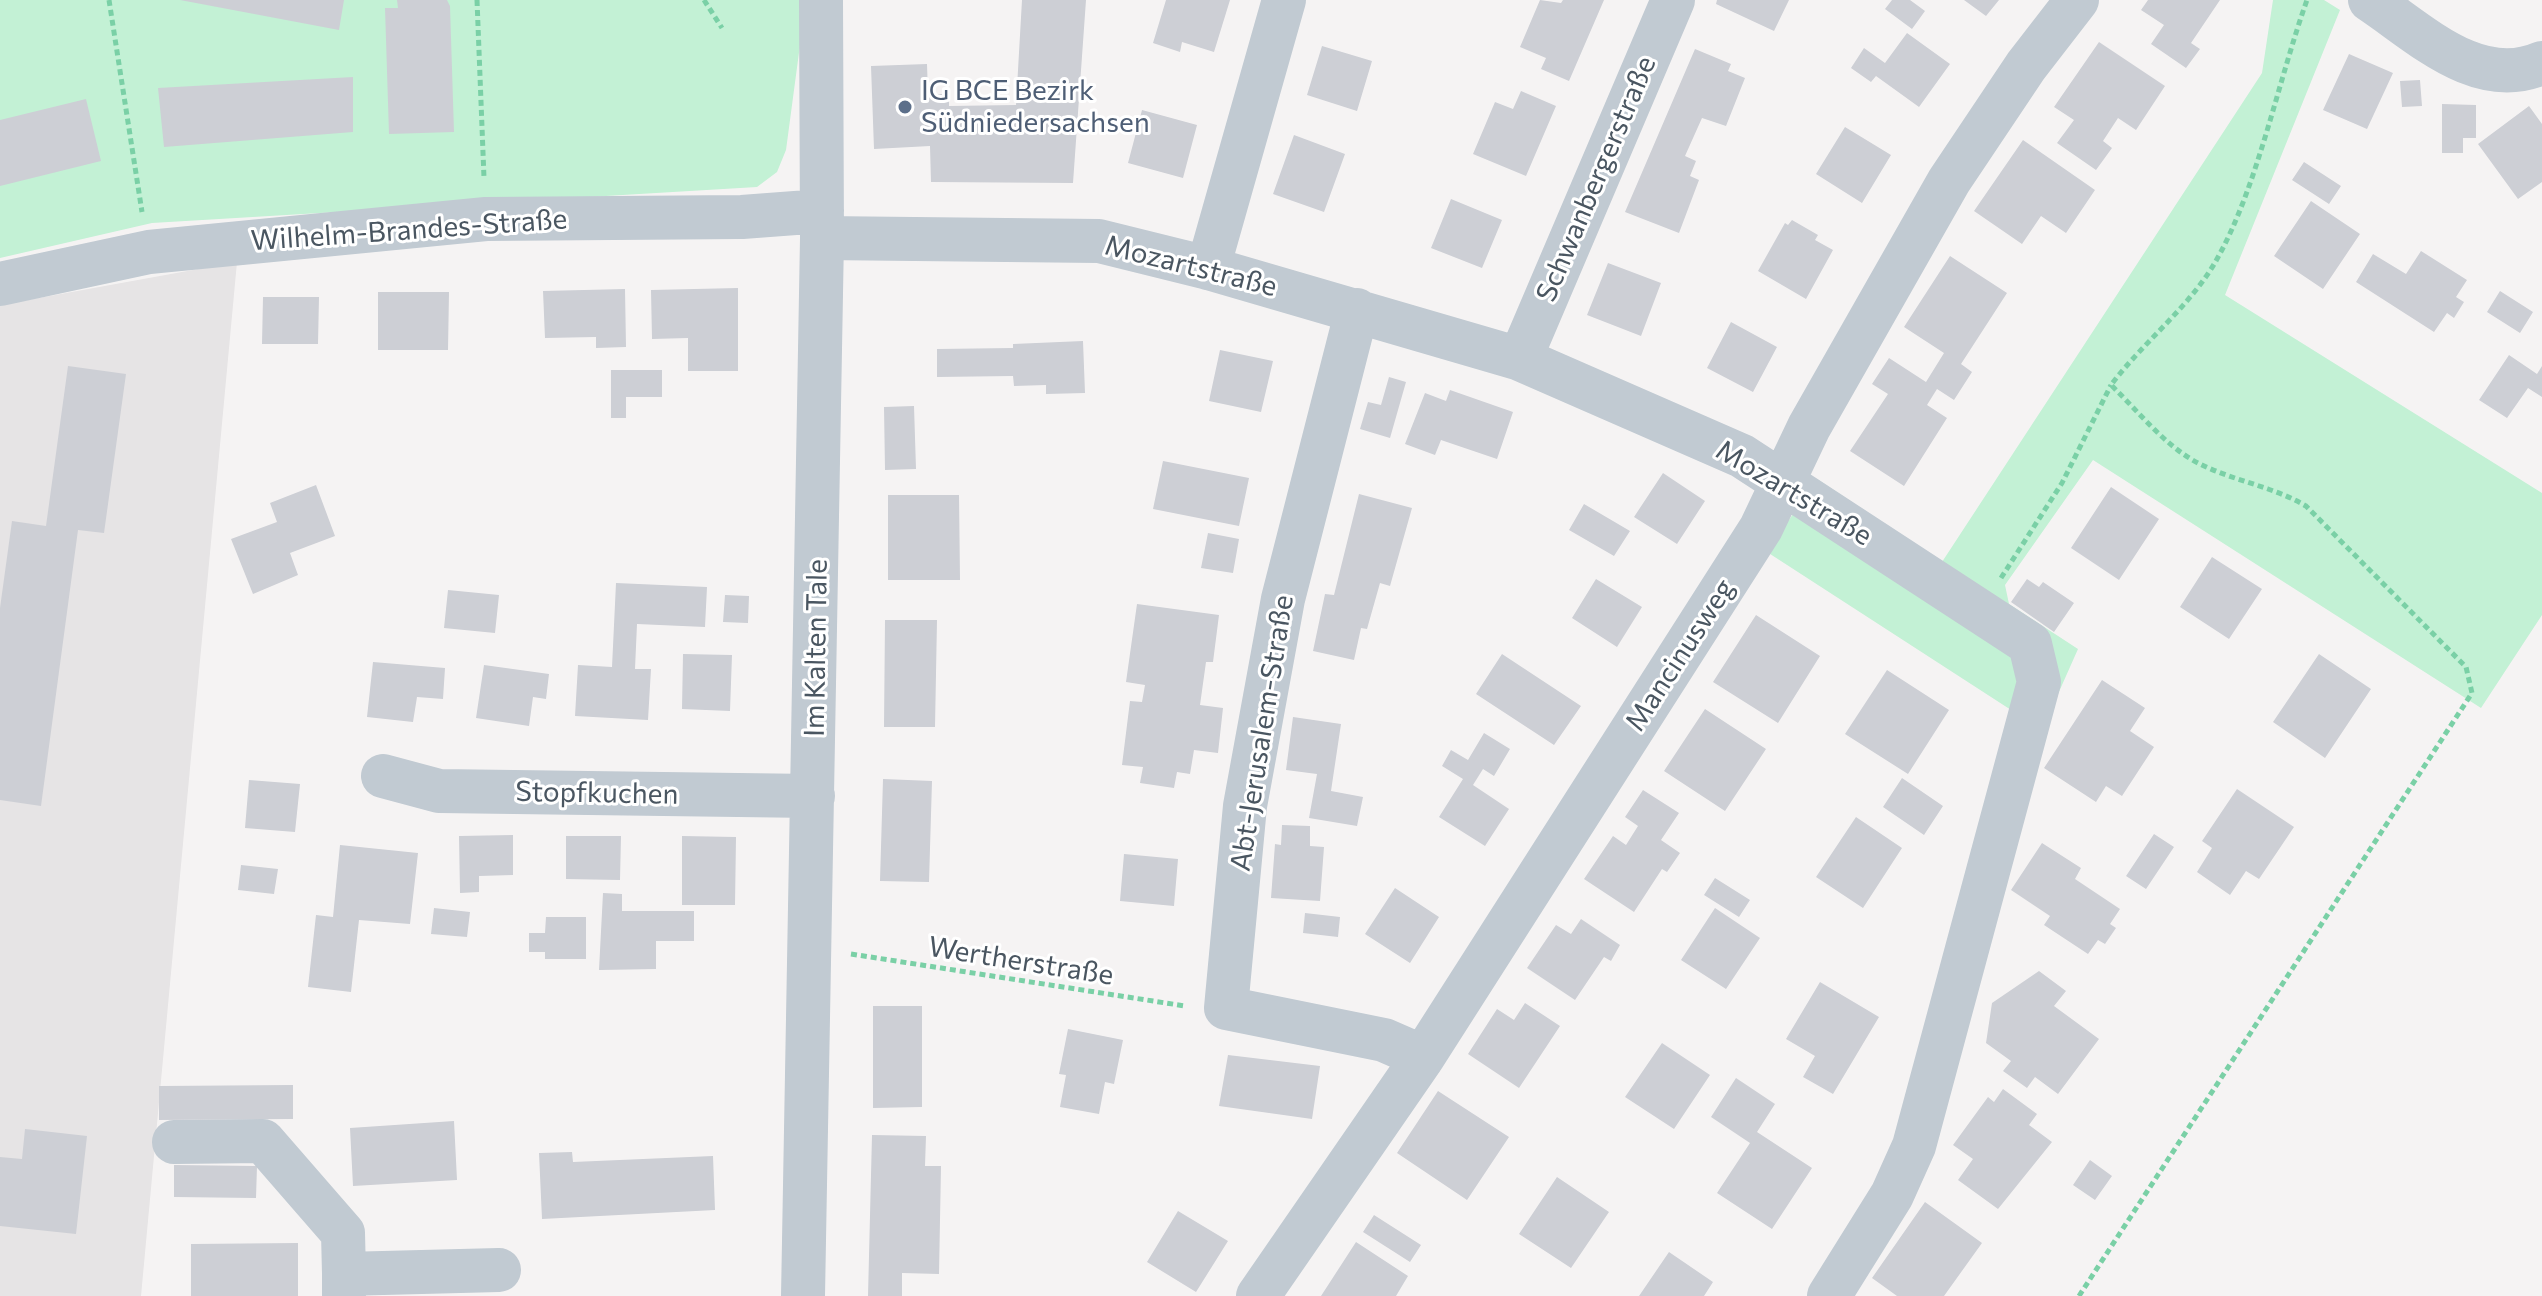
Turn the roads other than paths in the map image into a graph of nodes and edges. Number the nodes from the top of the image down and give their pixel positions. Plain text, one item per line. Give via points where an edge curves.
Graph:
1 (821, 0) edge
2 (1284, 0) edge
3 (1673, 0) edge
4 (2077, 0) edge
5 (2370, 0) edge
6 (2542, 63) edge
7 (822, 225) junction
8 (1208, 268) junction
9 (0, 284) edge
10 (1357, 310) junction
11 (1520, 359) junction
12 (1785, 482) junction
13 (383, 776) dead end
14 (813, 796) junction
15 (1423, 1057) junction
16 (174, 1142) dead end
17 (499, 1270) dead end
18 (344, 1285) edge
19 (803, 1296) edge
20 (1258, 1296) edge
21 (1829, 1296) edge

1 - 7 street, Im Kalten Tale
2 - 8 street
3 - 11 street, Schwanbergerstraße
4 - 12 street, Mancinusweg via 1949,181 1809,427
5 - 6 street via 2456,58 2490,72 2521,72
7 - 8 street, Mozartstraße via 1099,241
7 - 9 street, Wilhelm-Brandes-Straße via 742,217 486,219 149,252
7 - 14 street, Im Kalten Tale
8 - 10 street, Mozartstraße
10 - 11 street, Mozartstraße
10 - 15 street, Abt-Jerusalem-Straße via 1283,599 1245,806 1226,1008 1384,1040
11 - 12 street, Mozartstraße via 1742,456
12 - 15 street, Mancinusweg via 1761,528
12 - 21 street, Mozartstraße via 2030,644 2039,682 1914,1146 1892,1195
13 - 14 street, Stopfkuchen via 439,791
14 - 19 street, Im Kalten Tale
15 - 20 street, Mancinusweg
16 - 18 street via 263,1141 343,1233
17 - 18 street

